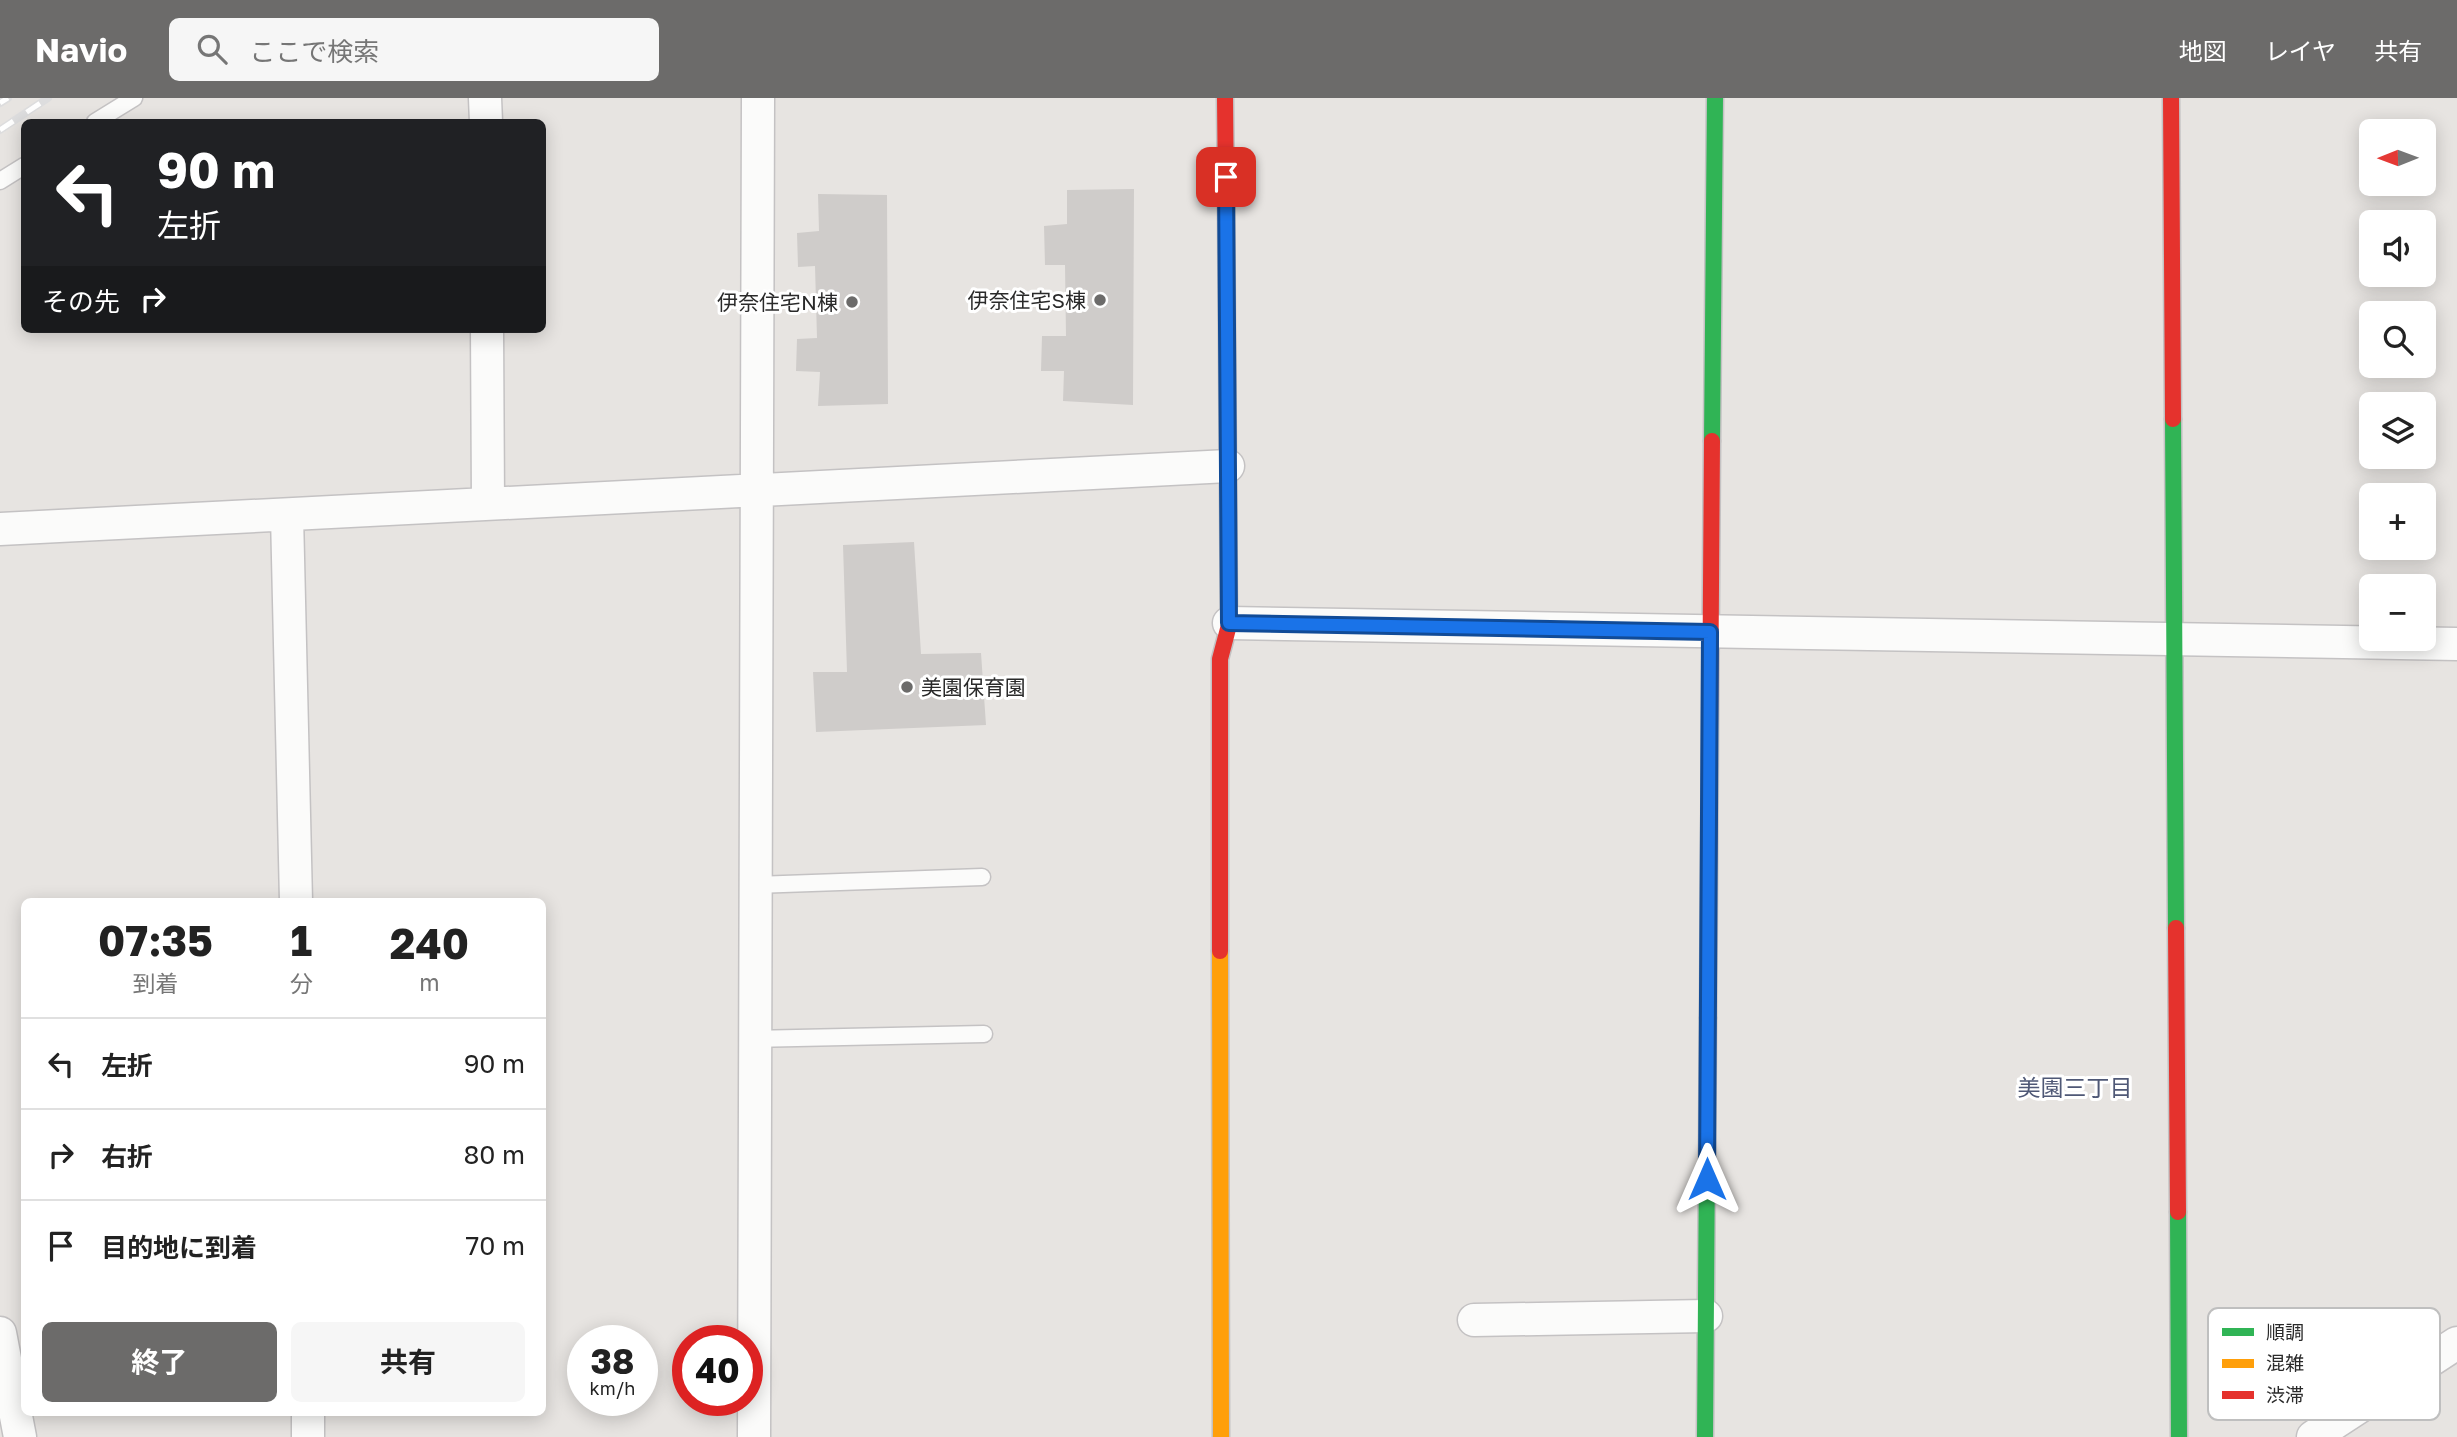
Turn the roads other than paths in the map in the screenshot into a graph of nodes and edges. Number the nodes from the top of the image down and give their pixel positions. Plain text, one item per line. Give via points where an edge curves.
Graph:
1 (134, 98) edge
2 (485, 98) edge
3 (758, 98) edge
4 (1225, 98) edge
5 (1715, 98) edge
6 (2171, 98) edge
7 (99, 119) edge
8 (486, 119) edge
9 (21, 168) edge
10 (0, 181) edge
11 (486, 333) edge
12 (1228, 466) junction
13 (755, 488) junction
14 (488, 503) junction
15 (287, 515) junction
16 (0, 529) edge
17 (1229, 623) junction
18 (1710, 632) junction
19 (2176, 639) junction
20 (2457, 643) edge
21 (982, 877) dead end
22 (755, 885) junction
23 (296, 898) edge
24 (984, 1034) dead end
25 (754, 1039) junction
26 (1706, 1315) junction
27 (1474, 1320) dead end
28 (0, 1334) edge
29 (2457, 1343) edge
30 (2440, 1354) edge
31 (308, 1416) edge
32 (2339, 1420) edge
33 (20, 1437) edge
34 (308, 1437) edge
35 (754, 1437) edge
36 (1221, 1437) edge
37 (1705, 1437) edge
38 (2179, 1437) edge
39 (2313, 1437) edge

1 - 7 lane
2 - 8 street
3 - 13 street
4 - 12 street
5 - 18 street
6 - 19 street
9 - 10 lane
11 - 14 street
12 - 13 street
12 - 17 street
13 - 14 street
13 - 22 street
14 - 15 street
15 - 16 street
15 - 23 street
17 - 18 street
17 - 36 street via 1220,659
18 - 19 street
18 - 26 street
19 - 20 street
19 - 38 street
21 - 22 lane
22 - 25 street
24 - 25 lane
25 - 35 street
26 - 27 street
26 - 37 street
28 - 33 street
29 - 30 street
31 - 34 street
32 - 39 street

